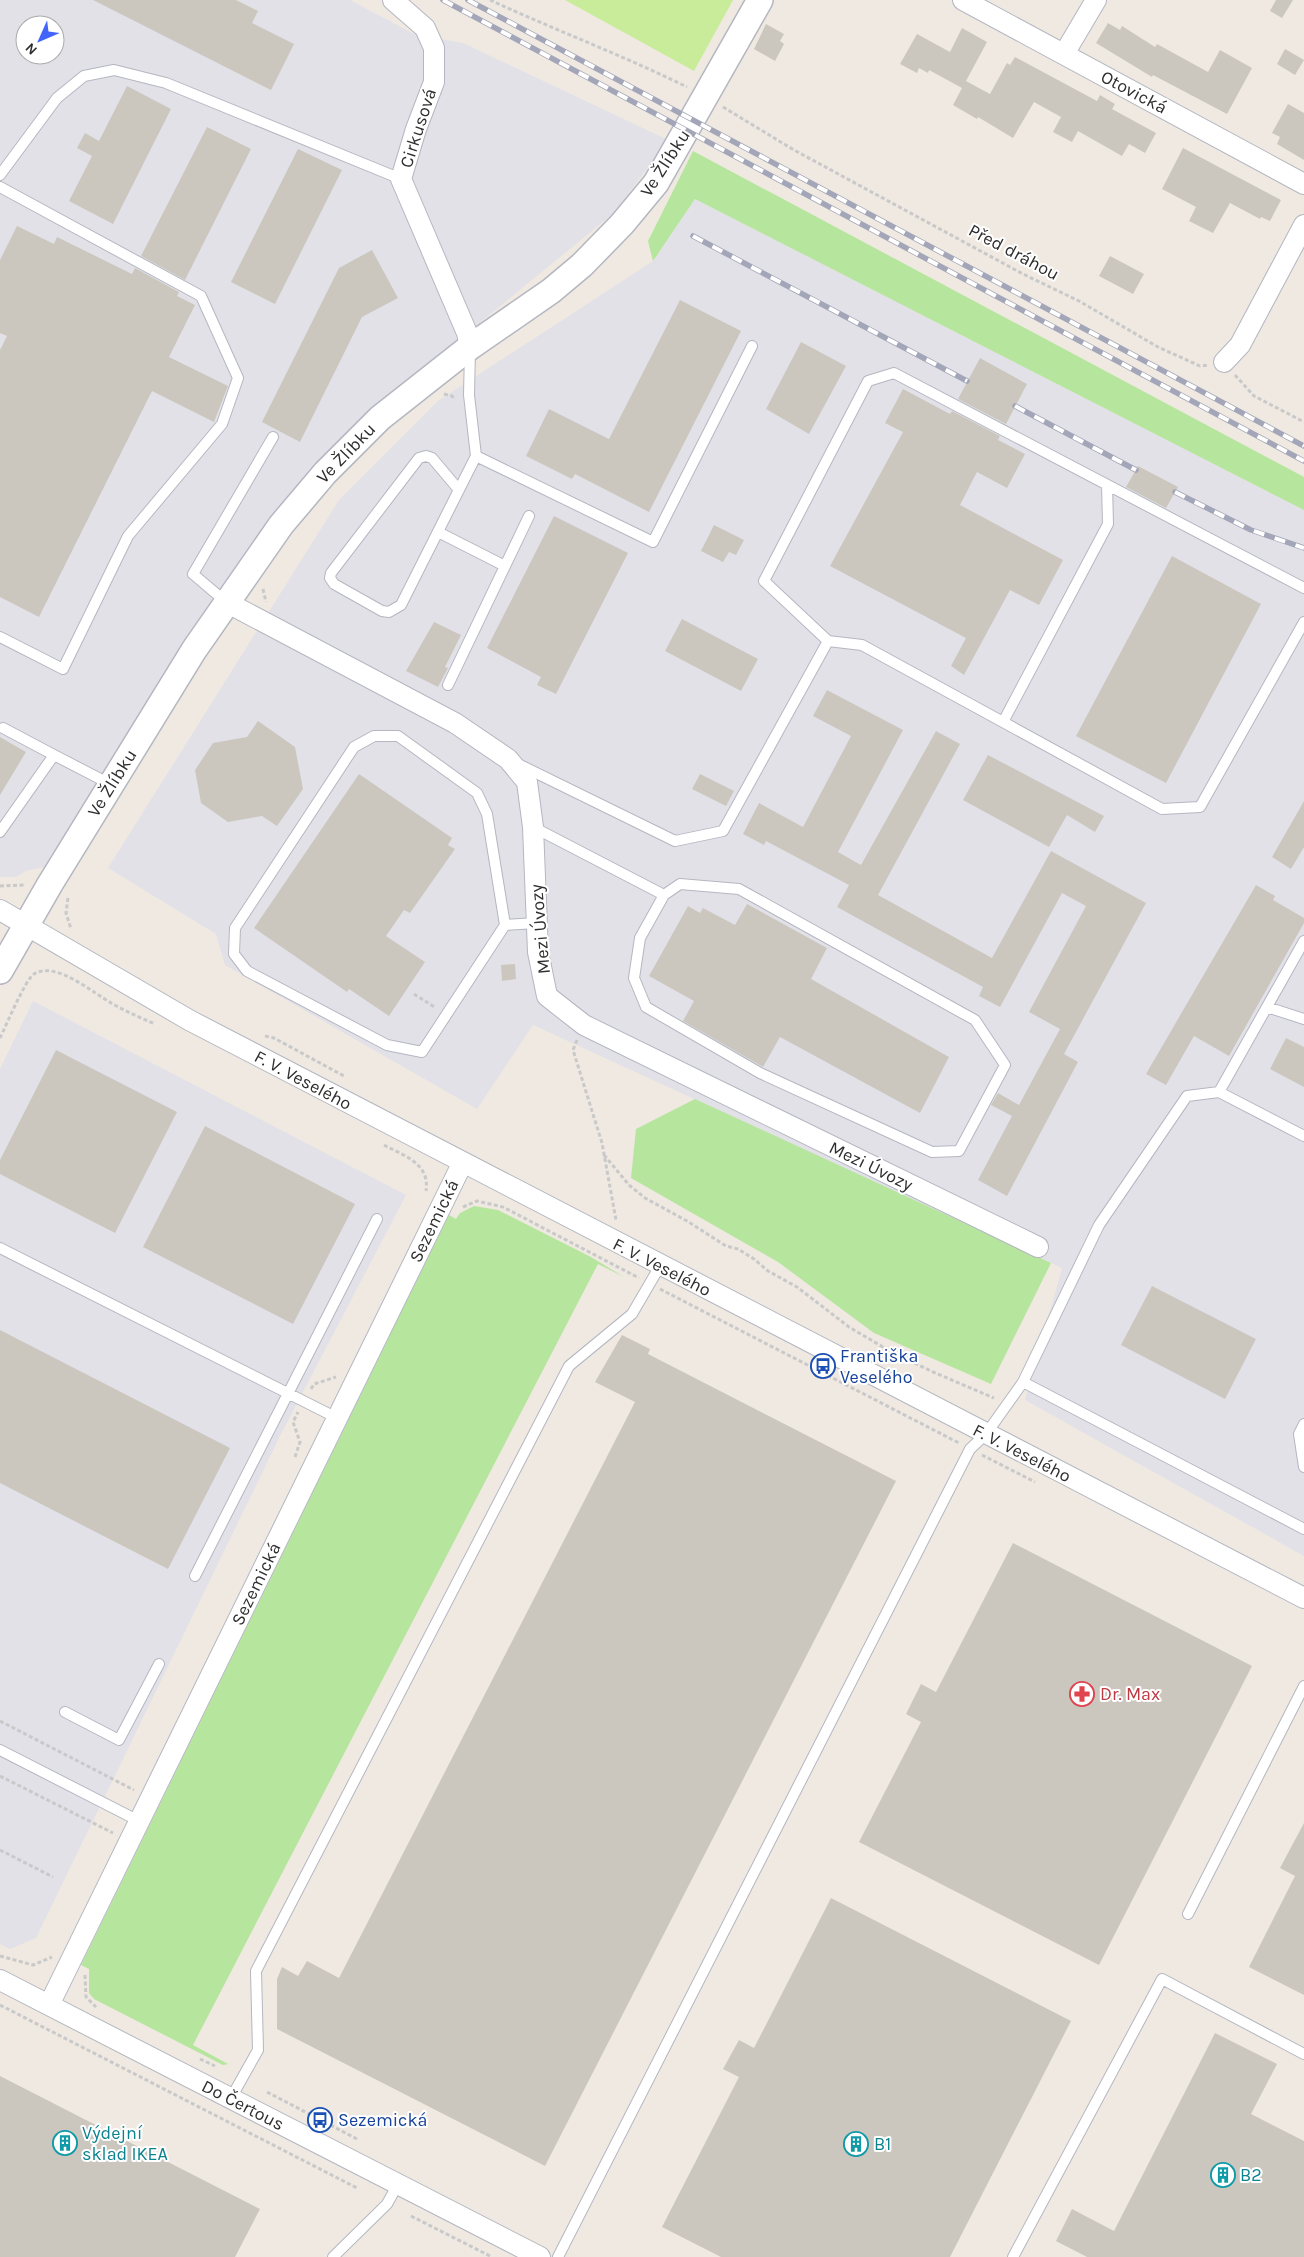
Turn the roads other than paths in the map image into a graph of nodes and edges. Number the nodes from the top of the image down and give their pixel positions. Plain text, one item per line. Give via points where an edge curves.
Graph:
1 (393, 0) edge
2 (760, 0) edge
3 (963, 0) edge
4 (1096, 0) edge
5 (1064, 54) junction
6 (0, 175) edge
7 (402, 179) junction
8 (1304, 184) edge
9 (0, 187) edge
10 (1304, 226) edge
11 (752, 346) dead end
12 (470, 348) junction
13 (1224, 362) road end
14 (273, 437) dead end
15 (476, 456) junction
16 (1107, 485) junction
17 (459, 490) junction
18 (529, 516) dead end
19 (438, 532) junction
20 (505, 566) junction
21 (1304, 588) edge
22 (226, 602) junction
23 (1304, 622) edge
24 (0, 637) edge
25 (828, 641) junction
26 (448, 685) dead end
27 (1003, 722) junction
28 (2, 728) dead end
29 (54, 755) junction
30 (508, 759) junction
31 (111, 785) junction
32 (533, 827) junction
33 (0, 832) edge
34 (664, 895) junction
35 (0, 910) edge
36 (537, 923) junction
37 (505, 925) junction
38 (25, 926) junction
39 (1304, 941) edge
40 (0, 971) edge
41 (1267, 1008) junction
42 (1304, 1019) edge
43 (1219, 1092) junction
44 (1304, 1136) edge
45 (462, 1164) junction
46 (377, 1219) dead end
47 (1038, 1247) dead end
48 (0, 1248) edge
49 (660, 1266) junction
50 (1023, 1382) junction
51 (288, 1393) junction
52 (338, 1418) junction
53 (1304, 1424) edge
54 (986, 1434) junction
55 (1304, 1467) edge
56 (1304, 1529) edge
57 (195, 1576) dead end
58 (1304, 1598) edge
59 (159, 1664) dead end
60 (1304, 1686) edge
61 (65, 1712) dead end
62 (0, 1750) edge
63 (131, 1817) junction
64 (1188, 1914) dead end
65 (0, 1980) edge
66 (49, 2005) junction
67 (1304, 2054) edge
68 (231, 2098) junction
69 (398, 2184) junction
70 (333, 2257) edge
71 (540, 2257) edge
72 (558, 2257) edge
73 (1013, 2257) edge

1 - 7 street, Cirkusová via 425,28 434,48 434,82
2 - 12 street, Ve Žlíbku via 656,184 582,265
3 - 5 street, Otovická
4 - 5 street
5 - 8 street, Otovická
6 - 7 lane via 58,98 84,76 114,70 166,83
7 - 12 street, Cirkusová via 467,333
9 - 24 lane via 202,296 238,378 222,424 128,536 63,669
10 - 13 street via 1240,345
11 - 15 lane via 653,542
12 - 15 lane via 469,395
12 - 22 street, Ve Žlíbku via 380,418 325,473
14 - 22 lane via 193,574
15 - 17 lane
16 - 21 lane
16 - 25 lane via 894,373 868,381 764,581
16 - 27 lane via 1108,524
17 - 19 lane
17 - 19 lane via 432,458 419,458 331,572 330,578 339,588 382,611 395,610 401,605
18 - 20 lane
19 - 20 lane
20 - 26 lane
22 - 30 street, Mezi Úvozy via 455,723
22 - 31 street, Ve Žlíbku
23 - 27 lane via 1200,807 1162,809
25 - 27 lane via 862,645
25 - 30 lane via 723,831 675,841
28 - 29 lane
29 - 31 lane
29 - 33 lane
30 - 32 street, Mezi Úvozy via 526,782
31 - 38 street, Ve Žlíbku
32 - 34 lane
32 - 36 street, Mezi Úvozy
34 - 34 lane via 680,884 740,890 975,1020 1005,1065 959,1150 932,1152 760,1073 646,1007 634,978 640,938
35 - 38 street, F. V. Veselého
36 - 37 lane
36 - 47 street, Mezi Úvozy via 538,952 547,996 584,1025
37 - 37 lane via 422,1052 386,1045 247,972 234,954 235,928 354,746 374,736 398,736 477,793 487,814
38 - 40 street, Ve Žlíbku
38 - 45 street, F. V. Veselého via 189,1020
39 - 41 lane
41 - 42 lane
41 - 43 lane
43 - 44 lane
43 - 50 lane via 1187,1096 1100,1225
45 - 49 street, F. V. Veselého
45 - 52 street, Sezemická
46 - 51 lane
48 - 51 lane
49 - 54 street, F. V. Veselého
49 - 68 lane via 632,1314 569,1366 256,1971 258,2050
50 - 54 lane
50 - 56 lane
51 - 52 lane
51 - 57 lane
52 - 63 street, Sezemická
53 - 55 lane via 1299,1434
54 - 58 street, F. V. Veselého
54 - 72 lane via 970,1449
59 - 61 lane via 119,1740
60 - 64 lane
62 - 63 lane
63 - 66 street, Sezemická
65 - 66 street, Do Čertous
66 - 68 street, Do Čertous
67 - 73 lane via 1162,1979
68 - 69 street, Do Čertous
69 - 70 lane via 387,2204
69 - 71 street, Do Čertous

